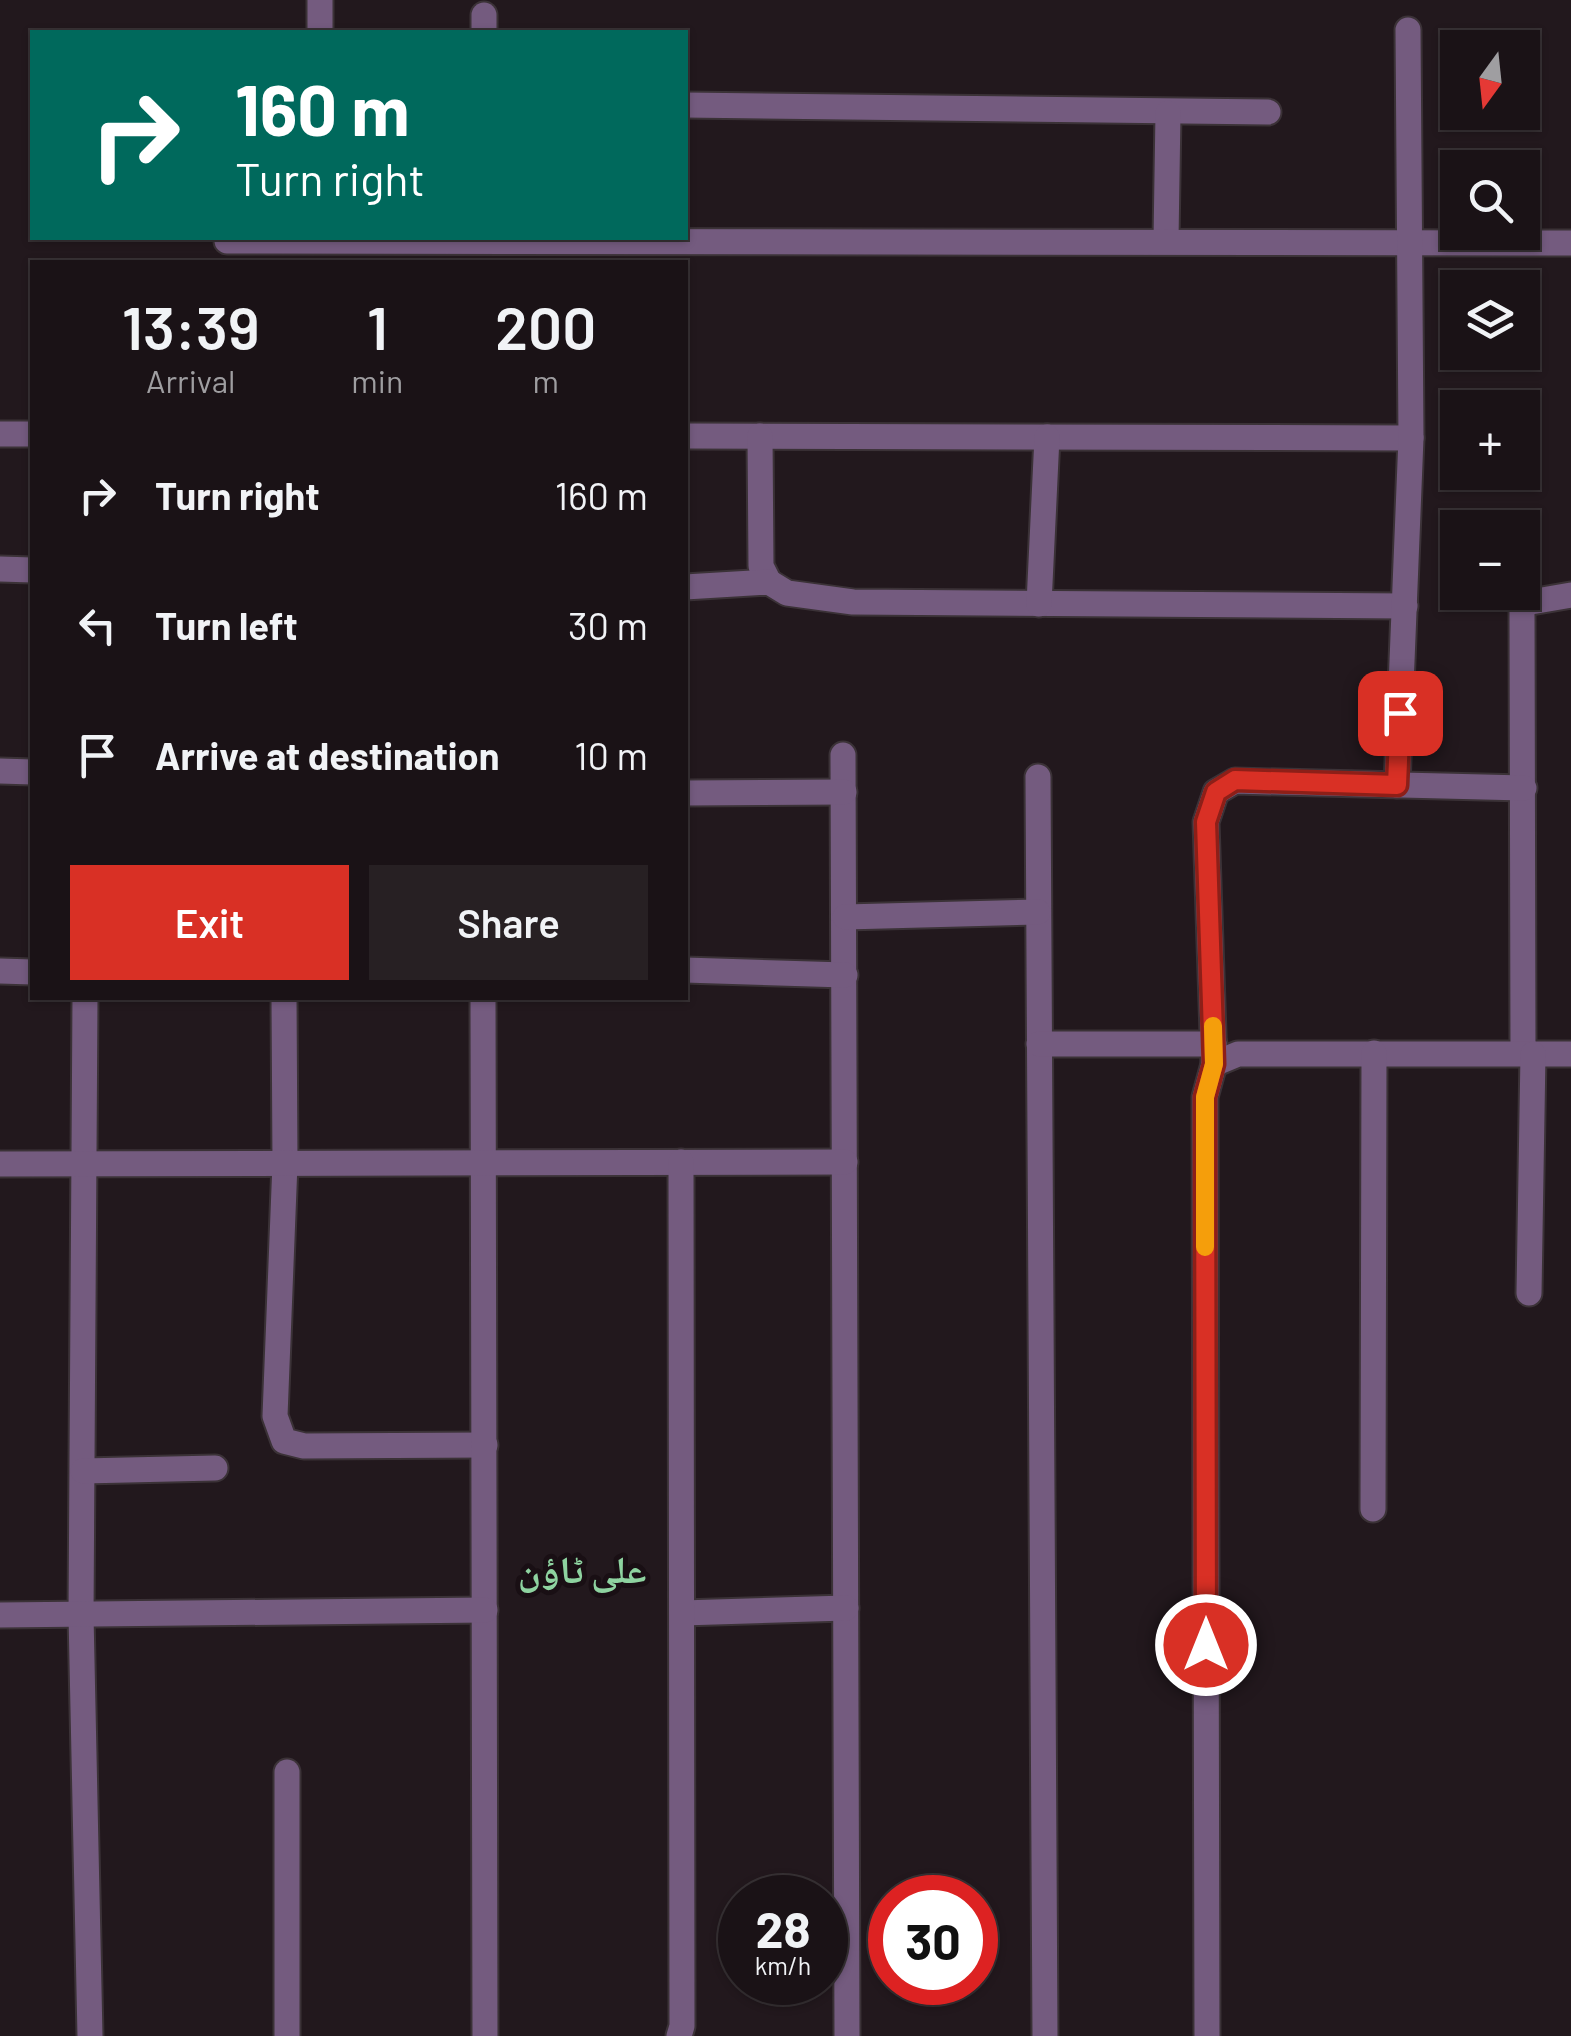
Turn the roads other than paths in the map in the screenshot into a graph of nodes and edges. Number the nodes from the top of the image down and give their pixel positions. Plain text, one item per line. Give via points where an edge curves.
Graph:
1 (320, 0) edge
2 (320, 30) edge
3 (1408, 30) dead end
4 (688, 106) edge
5 (1268, 112) dead end
6 (1168, 113) junction
7 (688, 239) edge
8 (227, 240) dead end
9 (321, 240) edge
10 (471, 240) edge
11 (1166, 240) junction
12 (1409, 240) junction
13 (1571, 243) edge
14 (401, 252) edge
15 (0, 434) edge
16 (30, 434) edge
17 (688, 436) edge
18 (760, 436) junction
19 (1047, 437) junction
20 (1411, 438) junction
21 (0, 569) edge
22 (30, 570) edge
23 (769, 582) junction
24 (688, 587) edge
25 (1571, 595) edge
26 (1039, 604) junction
27 (1405, 606) junction
28 (843, 755) dead end
29 (0, 771) edge
30 (30, 772) edge
31 (1038, 777) dead end
32 (1397, 785) junction
33 (1524, 788) junction
34 (844, 792) junction
35 (688, 793) edge
36 (1038, 912) junction
37 (845, 917) junction
38 (688, 970) edge
39 (0, 971) edge
40 (30, 972) edge
41 (844, 975) junction
42 (86, 1000) edge
43 (284, 1000) edge
44 (484, 1000) edge
45 (1039, 1044) junction
46 (1374, 1053) junction
47 (1214, 1054) junction
48 (1528, 1054) junction
49 (1571, 1054) edge
50 (680, 1162) junction
51 (845, 1162) junction
52 (286, 1163) junction
53 (485, 1163) junction
54 (0, 1164) edge
55 (86, 1164) junction
56 (1529, 1293) dead end
57 (485, 1445) junction
58 (215, 1468) dead end
59 (83, 1472) junction
60 (1373, 1509) dead end
61 (846, 1608) junction
62 (485, 1610) junction
63 (682, 1613) junction
64 (0, 1615) edge
65 (81, 1615) junction
66 (288, 1772) dead end
67 (90, 2036) edge
68 (287, 2036) edge
69 (485, 2036) edge
70 (678, 2036) edge
71 (847, 2036) edge
72 (1045, 2036) edge
73 (1207, 2036) edge

1 - 2 street
3 - 12 street
4 - 6 street
5 - 6 street
6 - 11 street
7 - 11 street
8 - 9 street
9 - 14 street
10 - 14 street
11 - 12 street
12 - 13 street
12 - 20 street
15 - 16 street
17 - 18 street
18 - 19 street
18 - 23 street via 762,566
19 - 20 street
19 - 26 street
20 - 27 street
21 - 22 street
23 - 24 street
23 - 26 street via 786,592 853,602
25 - 33 street via 1536,598 1522,612
26 - 27 street
27 - 32 street
28 - 34 street
29 - 30 street
31 - 36 street
32 - 33 street
32 - 47 street via 1235,780 1216,792 1206,822
33 - 48 street
34 - 35 street
34 - 37 street
36 - 37 street
36 - 45 street
37 - 41 street
38 - 41 street
39 - 40 street
41 - 51 street
42 - 55 street
43 - 52 street
44 - 53 street
45 - 47 street
45 - 72 street
46 - 47 street
46 - 48 street
46 - 60 street
47 - 73 street via 1205,1097
48 - 49 street
48 - 56 street
50 - 51 street
50 - 53 street
50 - 63 street
51 - 61 street
52 - 53 street
52 - 55 street
52 - 57 street via 275,1416 284,1441
53 - 57 street
54 - 55 street
55 - 59 street
57 - 62 street
58 - 59 street
59 - 65 street
61 - 63 street
61 - 71 street
62 - 65 street
62 - 69 street
63 - 70 street
64 - 65 street
65 - 67 street
66 - 68 street

